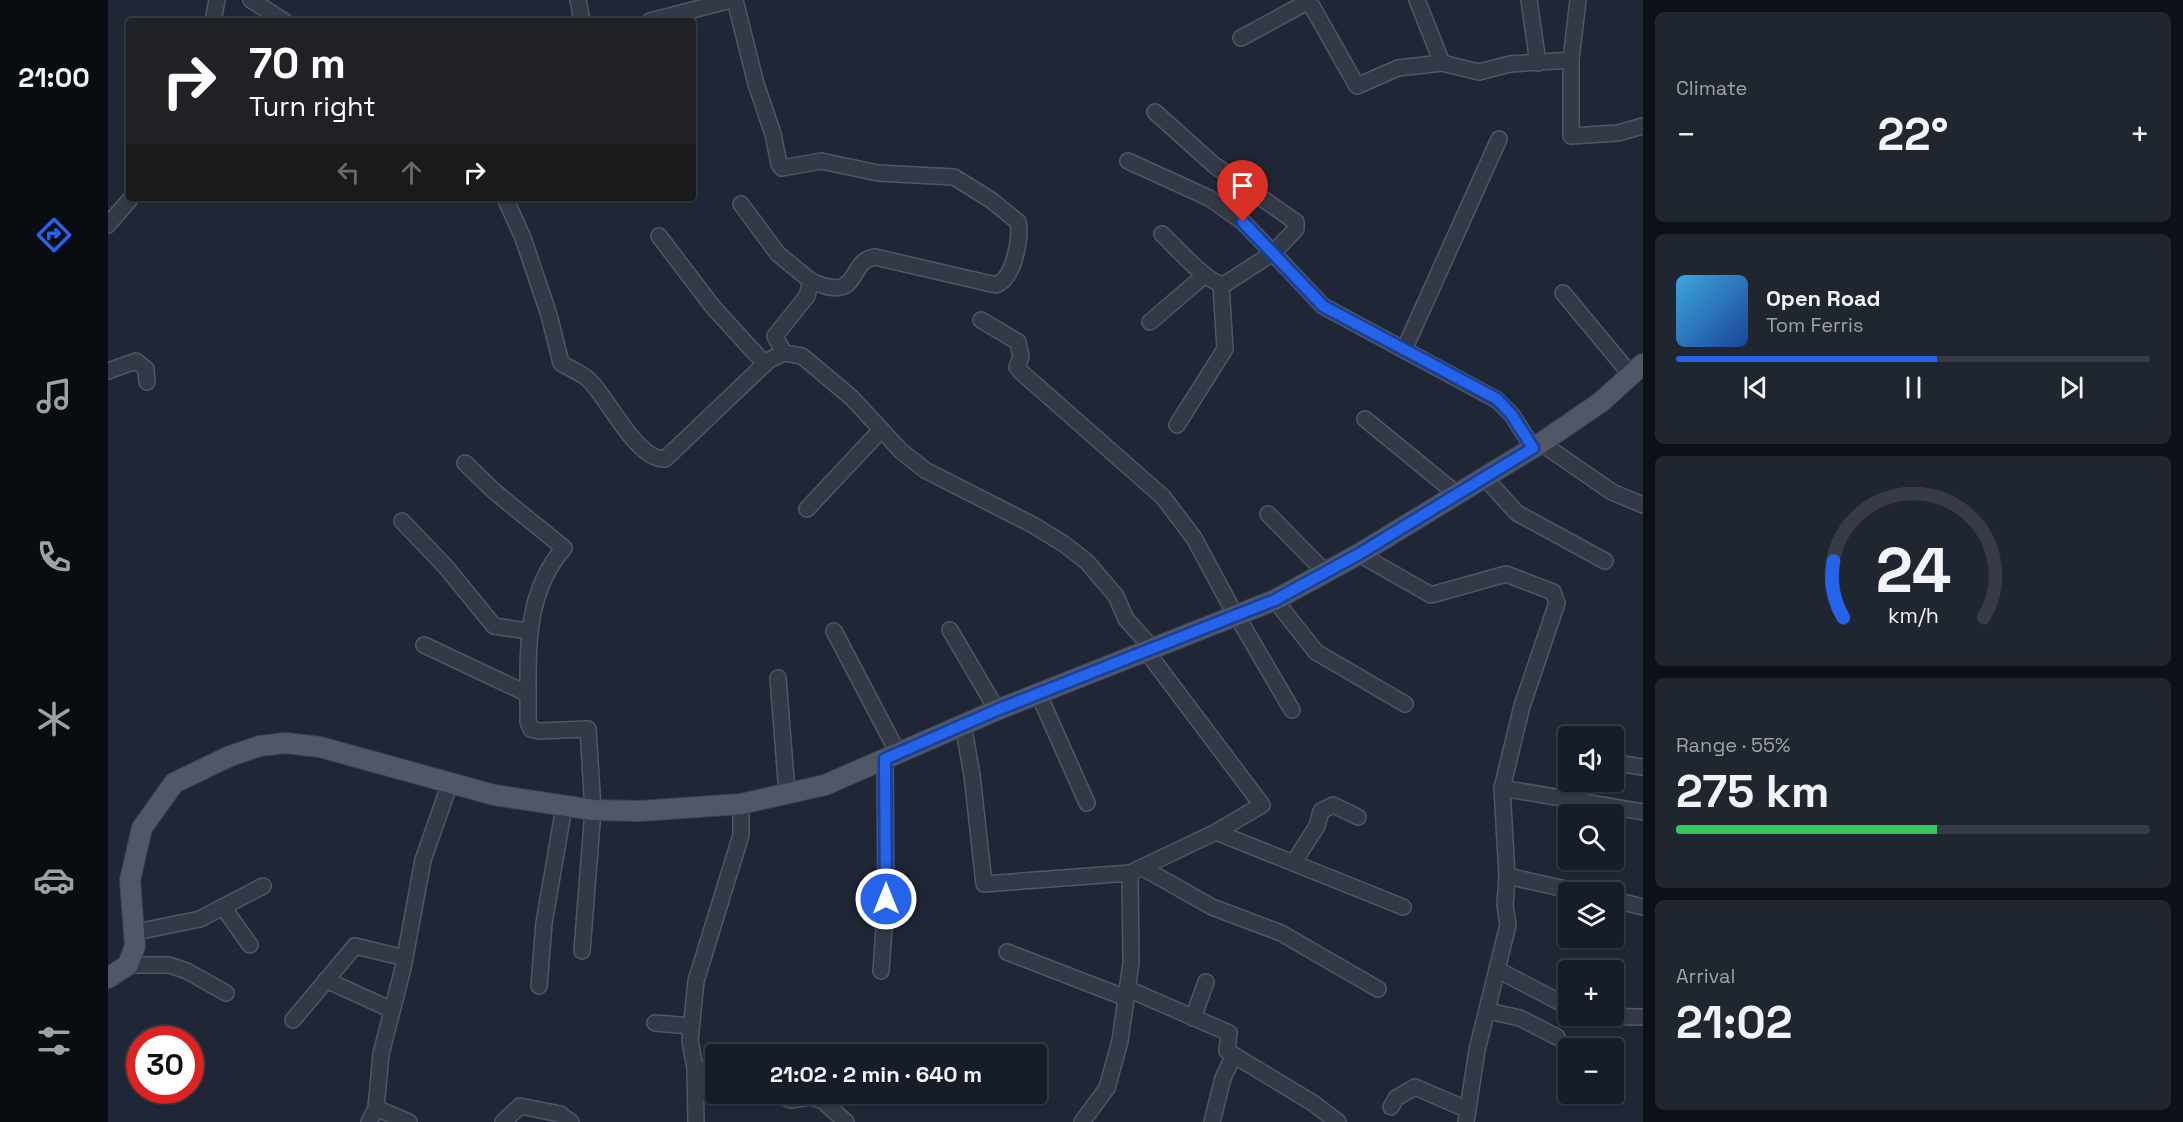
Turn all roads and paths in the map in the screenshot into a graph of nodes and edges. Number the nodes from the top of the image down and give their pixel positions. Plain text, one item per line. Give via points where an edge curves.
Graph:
1 (217, 0) edge
2 (251, 0) edge
3 (578, 0) edge
4 (733, 0) edge
5 (1417, 0) edge
6 (1529, 0) edge
7 (1578, 0) edge
8 (214, 18) edge
9 (279, 18) edge
10 (581, 18) edge
11 (662, 18) edge
12 (1242, 38) dead end
13 (1571, 60) junction
14 (1442, 63) junction
15 (1538, 63) junction
16 (1155, 112) dead end
17 (1643, 126) edge
18 (1499, 139) dead end
19 (1128, 161) dead end
20 (128, 201) edge
21 (506, 201) edge
22 (741, 204) dead end
23 (108, 225) edge
24 (1162, 234) dead end
25 (659, 236) dead end
26 (1273, 253) junction
27 (1205, 275) junction
28 (811, 281) junction
29 (1221, 285) junction
30 (1563, 293) dead end
31 (981, 320) dead end
32 (1150, 322) dead end
33 (1404, 350) junction
34 (784, 353) junction
35 (765, 364) junction
36 (1637, 370) edge
37 (108, 371) edge
38 (147, 382) dead end
39 (1365, 419) dead end
40 (1178, 425) dead end
41 (881, 430) junction
42 (1537, 445) junction
43 (465, 463) dead end
44 (1486, 478) junction
45 (1458, 495) junction
46 (1643, 505) edge
47 (807, 509) dead end
48 (1268, 514) dead end
49 (402, 521) dead end
50 (1359, 554) junction
51 (1605, 561) dead end
52 (1326, 573) junction
53 (1275, 600) junction
54 (1237, 616) junction
55 (950, 630) dead end
56 (528, 631) junction
57 (834, 631) dead end
58 (424, 645) dead end
59 (1151, 651) junction
60 (778, 678) dead end
61 (528, 694) junction
62 (1039, 695) junction
63 (1405, 704) dead end
64 (997, 710) junction
65 (1292, 710) dead end
66 (963, 724) junction
67 (892, 756) junction
68 (1624, 764) dead end
69 (1643, 767) edge
70 (450, 783) junction
71 (1502, 788) junction
72 (787, 793) junction
73 (1087, 803) dead end
74 (741, 804) junction
75 (564, 807) junction
76 (593, 810) junction
77 (1643, 812) edge
78 (1358, 817) dead end
79 (1216, 832) junction
80 (1294, 862) junction
81 (1137, 871) junction
82 (1506, 876) junction
83 (263, 886) dead end
84 (1558, 887) edge
85 (1624, 902) edge
86 (223, 907) junction
87 (1403, 907) dead end
88 (1643, 907) edge
89 (136, 932) junction
90 (250, 945) dead end
91 (582, 951) dead end
92 (1007, 952) dead end
93 (405, 958) junction
94 (128, 965) junction
95 (1498, 970) junction
96 (881, 971) dead end
97 (108, 978) edge
98 (326, 980) junction
99 (1206, 981) dead end
100 (539, 986) dead end
101 (1378, 989) dead end
102 (226, 993) dead end
103 (1127, 993) junction
104 (1558, 1001) edge
105 (392, 1010) junction
106 (1488, 1011) junction
107 (1624, 1017) edge
108 (1643, 1017) edge
109 (1193, 1018) junction
110 (293, 1020) dead end
111 (655, 1023) dead end
112 (691, 1026) junction
113 (1557, 1037) dead end
114 (1234, 1055) junction
115 (695, 1068) junction
116 (705, 1071) edge
117 (826, 1104) edge
118 (1391, 1107) dead end
119 (373, 1115) edge
120 (1467, 1116) edge
121 (409, 1122) edge
122 (503, 1122) edge
123 (571, 1122) edge
124 (696, 1122) edge
125 (846, 1122) edge
126 (1082, 1122) edge
127 (1212, 1122) edge
128 (1338, 1122) edge

1 - 8 street
2 - 9 street
3 - 10 street
4 - 11 street
4 - 28 street via 782,168 821,161 878,173 954,177 1018,222 1010,273 1003,283 996,285 875,257 864,262 851,283 838,288
5 - 14 street
6 - 15 street
7 - 13 street
12 - 14 street via 1309,1 1357,86 1398,68
13 - 15 street
13 - 17 street via 1571,135 1618,133
14 - 15 street via 1479,72 1509,64
16 - 26 street via 1214,165 1296,222 1296,229
18 - 33 street
19 - 26 street via 1209,198 1243,222
20 - 23 street
21 - 35 street via 549,315 561,363 588,379 633,437 656,459 665,459
22 - 28 street via 778,254
24 - 27 street
25 - 35 street via 713,307
26 - 29 street
26 - 33 street via 1323,306
27 - 29 street
27 - 32 street
28 - 34 street via 807,296 775,336
29 - 40 street via 1225,349
30 - 36 street
31 - 54 street via 1018,342 1021,357 1017,367 1021,372 1163,497 1194,538
33 - 42 street via 1497,399
34 - 35 street
34 - 41 street via 802,356 820,369
36 - 42 main road via 1601,402
37 - 38 street via 136,361 146,369
39 - 45 street
41 - 47 street
41 - 59 street via 925,470 1033,525 1087,562 1116,597 1126,619
42 - 44 main road
42 - 46 street via 1612,492
43 - 56 street via 564,548 551,562 540,584
44 - 45 main road
44 - 51 street via 1517,513
45 - 50 main road
48 - 52 street
49 - 56 street via 494,626
50 - 52 main road
50 - 71 street via 1431,595 1506,574 1553,592 1557,603 1522,706
52 - 53 main road
53 - 54 main road
53 - 63 street via 1316,652
54 - 59 main road
54 - 65 street
55 - 64 street
56 - 61 street
57 - 67 street
58 - 61 street
59 - 62 main road
59 - 79 street via 1262,805
60 - 72 street
61 - 76 street via 531,729 588,729
62 - 64 main road
62 - 73 street
64 - 66 main road
66 - 67 main road
66 - 81 street via 984,884
67 - 72 main road via 825,785
67 - 96 street
68 - 69 street
70 - 75 main road
70 - 89 main road via 320,747 285,743 260,746 201,769 174,783 142,828 130,880
70 - 93 street via 423,860
71 - 77 street
71 - 82 street
72 - 74 main road
74 - 76 main road
74 - 112 street via 741,835 696,981
75 - 76 main road
75 - 100 street via 544,923
76 - 91 street
78 - 80 street via 1333,805 1321,811 1317,826
79 - 80 street
79 - 81 street
80 - 87 street
81 - 101 street via 1212,907 1281,933
81 - 103 street
82 - 84 street
82 - 95 street via 1508,925
83 - 86 street
85 - 88 street
86 - 89 street via 200,919
86 - 90 street
89 - 94 main road
92 - 103 street
93 - 98 street via 355,946
93 - 105 street
94 - 97 main road
94 - 102 street via 169,965
95 - 104 street
95 - 106 street
98 - 105 street
98 - 110 street
99 - 109 street
103 - 109 street
103 - 126 street via 1120,1041 1107,1088
105 - 119 street
106 - 113 street via 1520,1018
106 - 120 street via 1477,1050
107 - 108 street
109 - 114 street via 1229,1034 1227,1051
111 - 112 street
112 - 115 street
114 - 127 street via 1223,1078
114 - 128 street
115 - 116 street
115 - 124 street
117 - 125 street
118 - 120 street via 1396,1098 1415,1087
119 - 121 street
122 - 123 street via 520,1106 560,1114

